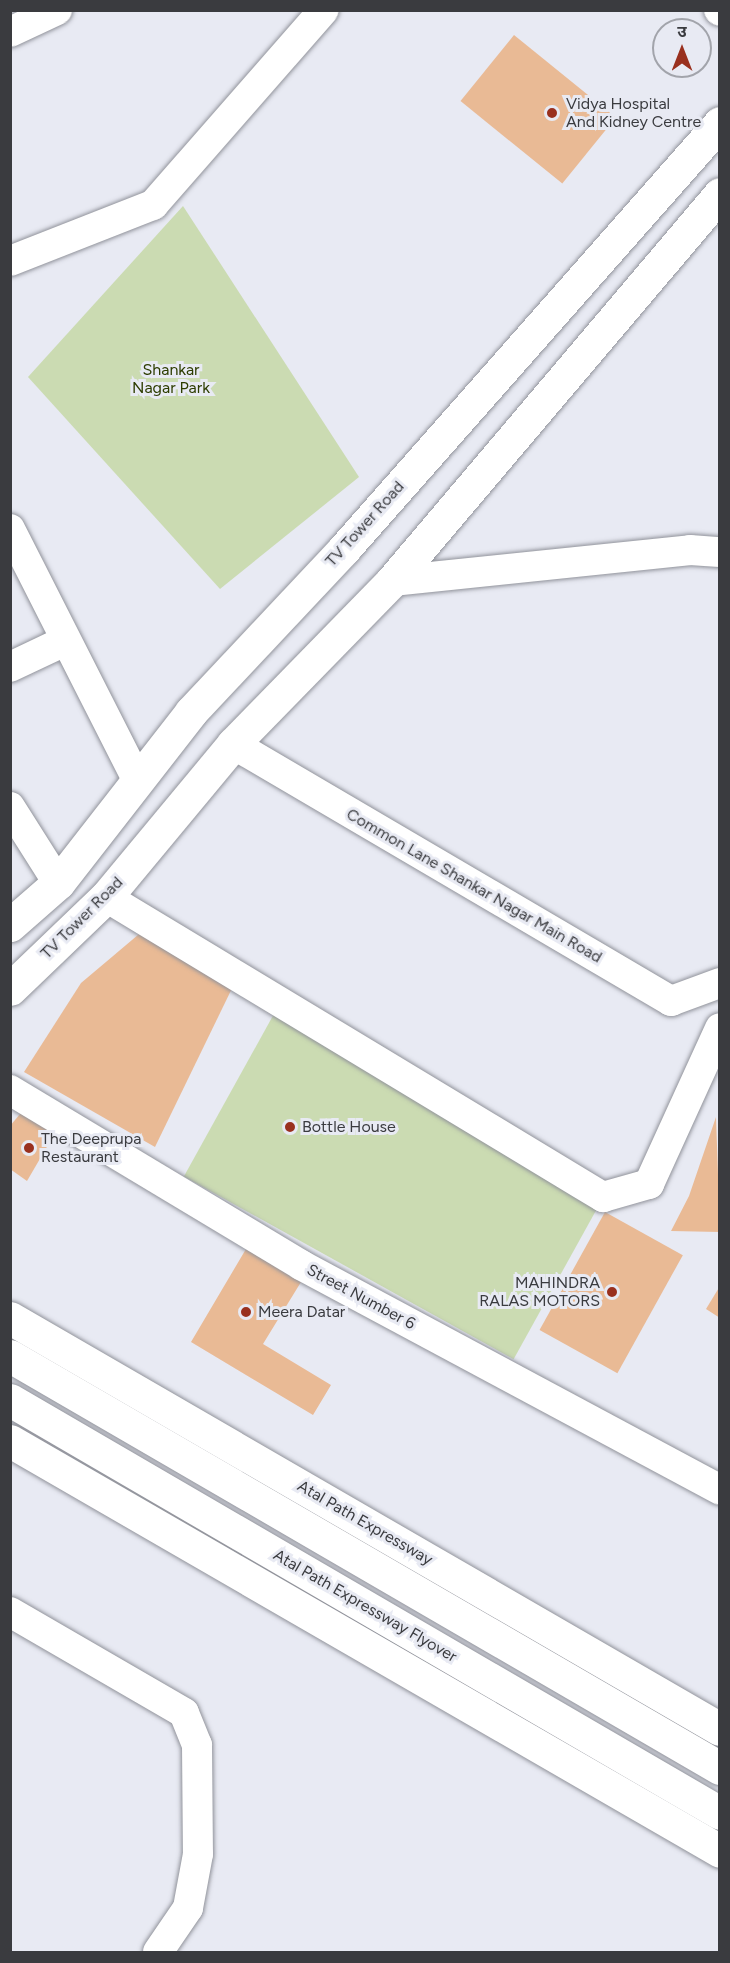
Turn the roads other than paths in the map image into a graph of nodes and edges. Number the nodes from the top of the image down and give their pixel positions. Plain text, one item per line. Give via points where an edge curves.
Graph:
1 (57, 10) edge
2 (324, 10) edge
3 (10, 32) edge
4 (720, 123) edge
5 (720, 194) edge
6 (10, 261) edge
7 (10, 530) edge
8 (720, 552) edge
9 (392, 581) junction
10 (65, 641) junction
11 (10, 667) edge
12 (233, 744) junction
13 (137, 779) junction
14 (10, 807) edge
15 (58, 883) junction
16 (106, 897) junction
17 (10, 925) edge
18 (720, 983) edge
19 (10, 989) edge
20 (720, 1028) edge
21 (10, 1090) edge
22 (10, 1318) edge
23 (10, 1356) edge
24 (10, 1400) edge
25 (10, 1441) edge
26 (720, 1490) edge
27 (10, 1612) edge
28 (720, 1729) edge
29 (720, 1768) edge
30 (720, 1813) edge
31 (720, 1851) edge
32 (158, 1953) edge

1 - 3 street
2 - 6 street via 153,205
4 - 13 main road, TV Tower Road via 344,549 192,712
5 - 9 main road, TV Tower Road
7 - 10 street
8 - 9 street via 690,550
9 - 12 main road, TV Tower Road
10 - 11 street
10 - 13 street
12 - 16 main road, TV Tower Road
12 - 18 street, Common Lane Shankar Nagar Main Road via 671,1001
13 - 15 main road, TV Tower Road
14 - 15 street
15 - 17 main road, TV Tower Road
16 - 19 main road, TV Tower Road
16 - 20 street via 603,1197 649,1184
21 - 26 street, Street Number 6 via 301,1265
22 - 28 main road, Atal Path Expressway
23 - 29 main road
24 - 30 main road, Atal Path Expressway Flyover
25 - 31 main road
27 - 32 street via 184,1713 197,1745 198,1854 188,1908

